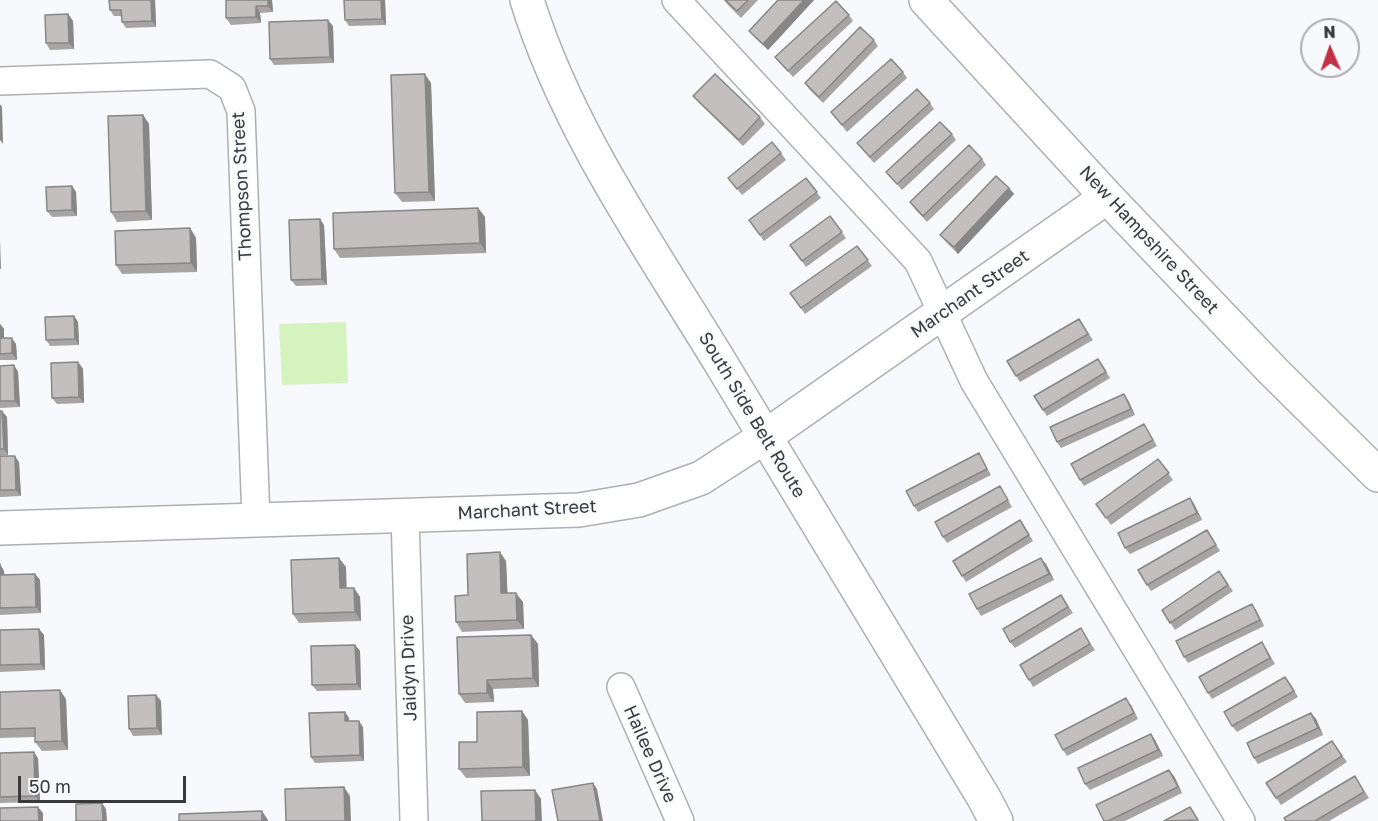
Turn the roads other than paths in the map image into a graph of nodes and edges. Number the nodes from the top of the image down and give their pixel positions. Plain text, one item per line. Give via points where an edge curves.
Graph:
1 (527, 0) edge
2 (676, 0) edge
3 (926, 0) edge
4 (0, 81) edge
5 (1107, 197) junction
6 (942, 313) junction
7 (765, 436) junction
8 (1378, 475) edge
9 (405, 516) junction
10 (256, 520) junction
11 (0, 528) edge
12 (621, 687) dead end
13 (414, 821) edge
14 (680, 821) edge
15 (996, 821) edge
16 (1241, 821) edge

1 - 7 main road, South Side Belt Route via 572,111 607,176
2 - 6 street via 918,261
3 - 5 main road, New Hampshire Street
4 - 10 street, Thompson Street via 210,74 232,88 241,111
5 - 6 main road, Marchant Street
5 - 8 main road, New Hampshire Street
6 - 7 main road, Marchant Street
6 - 16 street via 974,381
7 - 9 main road, Marchant Street via 700,478 639,500 579,510
7 - 15 main road, South Side Belt Route
9 - 10 main road, Marchant Street
9 - 13 street, Jaidyn Drive
10 - 11 main road, Marchant Street
12 - 14 street, Hailee Drive

